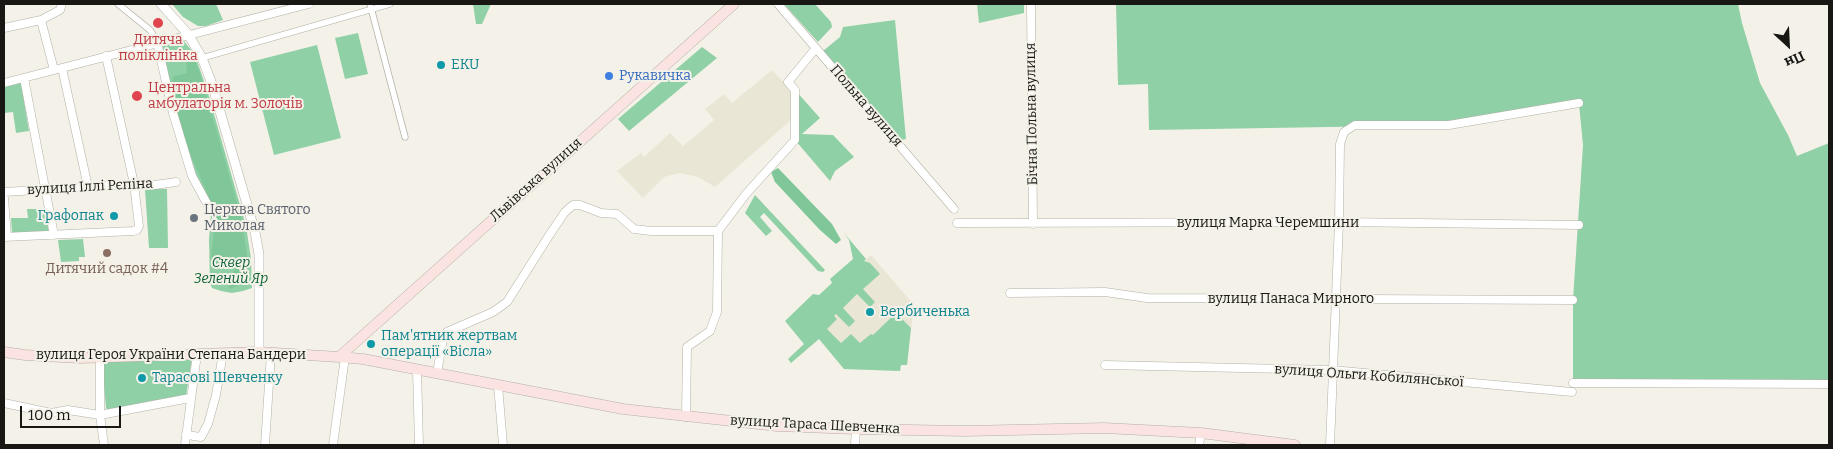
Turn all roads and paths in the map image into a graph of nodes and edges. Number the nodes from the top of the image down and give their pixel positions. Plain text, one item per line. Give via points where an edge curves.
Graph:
1 (62, 4) edge
2 (118, 4) edge
3 (162, 4) edge
4 (309, 4) edge
5 (390, 4) edge
6 (734, 4) edge
7 (778, 4) edge
8 (1031, 4) edge
9 (371, 7) edge
10 (41, 20) junction
11 (4, 28) edge
12 (188, 34) junction
13 (157, 42) junction
14 (816, 48) junction
15 (106, 56) junction
16 (202, 58) junction
17 (58, 69) junction
18 (24, 78) junction
19 (4, 83) edge
20 (1579, 104) dead end
21 (404, 137) dead end
22 (176, 182) dead end
23 (134, 184) junction
24 (88, 186) junction
25 (45, 190) junction
26 (4, 192) edge
27 (4, 198) edge
28 (954, 209) dead end
29 (211, 211) dead end
30 (1339, 222) junction
31 (957, 223) dead end
32 (1033, 224) junction
33 (1579, 225) dead end
34 (718, 232) junction
35 (54, 235) junction
36 (6, 237) edge
37 (1010, 293) dead end
38 (1335, 300) junction
39 (1573, 300) dead end
40 (4, 352) edge
41 (259, 352) junction
42 (223, 353) junction
43 (270, 353) junction
44 (196, 354) junction
45 (100, 357) junction
46 (342, 357) junction
47 (1105, 365) dead end
48 (417, 370) junction
49 (1332, 370) junction
50 (437, 373) junction
51 (1829, 384) edge
52 (498, 385) junction
53 (190, 398) junction
54 (4, 403) edge
55 (100, 415) junction
56 (686, 416) junction
57 (856, 430) junction
58 (1200, 433) junction
59 (186, 434) junction
60 (104, 445) edge
61 (185, 445) edge
62 (265, 445) edge
63 (334, 445) edge
64 (419, 445) edge
65 (503, 445) edge
66 (855, 445) edge
67 (1199, 445) edge
68 (1295, 445) edge
69 (1330, 445) edge

1 - 10 street via 60,10
2 - 13 street via 150,30
3 - 12 street
4 - 12 street
5 - 9 street
6 - 46 main road, Львівська вулиця
7 - 14 street, Польна вулиця
8 - 32 street, Бічна Польна вулиця
9 - 16 street
9 - 21 street
10 - 11 street
10 - 17 street
12 - 13 street
12 - 16 street
13 - 15 street
13 - 29 street via 192,176
14 - 28 street, Польна вулиця
14 - 34 street via 788,82 795,90 795,140 746,194
15 - 17 street
15 - 23 street
16 - 41 street via 256,232
17 - 18 street
17 - 24 street
18 - 19 street
18 - 25 street
20 - 30 street via 1449,125 1355,125 1344,132 1340,144
22 - 23 street, вулиця Іллі Рєпіна
23 - 24 street, вулиця Іллі Рєпіна
23 - 35 street via 137,230
24 - 25 street, вулиця Іллі Рєпіна
25 - 26 street, вулиця Іллі Рєпіна
25 - 35 street
27 - 36 street
30 - 32 street, вулиця Марка Черемшини
30 - 33 street, вулиця Марка Черемшини
30 - 38 street
31 - 32 street, вулиця Марка Черемшини
34 - 50 street via 634,229 617,214 573,205 550,234 507,302 493,312 447,332
34 - 56 street via 717,312 710,331 687,347
35 - 36 street
37 - 38 street, вулиця Панаса Мирного via 1105,292 1147,298
38 - 39 street, вулиця Панаса Мирного
38 - 49 street
40 - 45 main road, вулиця Героя України Степана Бандери
41 - 42 main road, вулиця Героя України Степана Бандери
41 - 43 main road, вулиця Героя України Степана Бандери
42 - 44 main road, вулиця Героя України Степана Бандери
42 - 59 street via 208,424 201,437
43 - 46 main road, вулиця Героя України Степана Бандери
43 - 62 street
44 - 45 main road, вулиця Героя України Степана Бандери
44 - 53 street
45 - 55 street
46 - 48 main road, вулиця Тараса Шевченка
46 - 63 street
47 - 49 street, вулиця Ольги Кобилянської
48 - 50 main road, вулиця Тараса Шевченка
48 - 64 street
49 - 51 street, вулиця Ольги Кобилянської via 1573,387
49 - 69 street
50 - 52 main road, вулиця Тараса Шевченка
52 - 56 main road, вулиця Тараса Шевченка via 623,409
52 - 65 street
53 - 55 street
53 - 59 street
54 - 55 street via 51,413 68,410
55 - 60 street
56 - 57 main road, вулиця Тараса Шевченка
57 - 58 main road, вулиця Тараса Шевченка via 1104,428
57 - 66 street
58 - 67 street
58 - 68 main road, вулиця Тараса Шевченка
59 - 61 street

